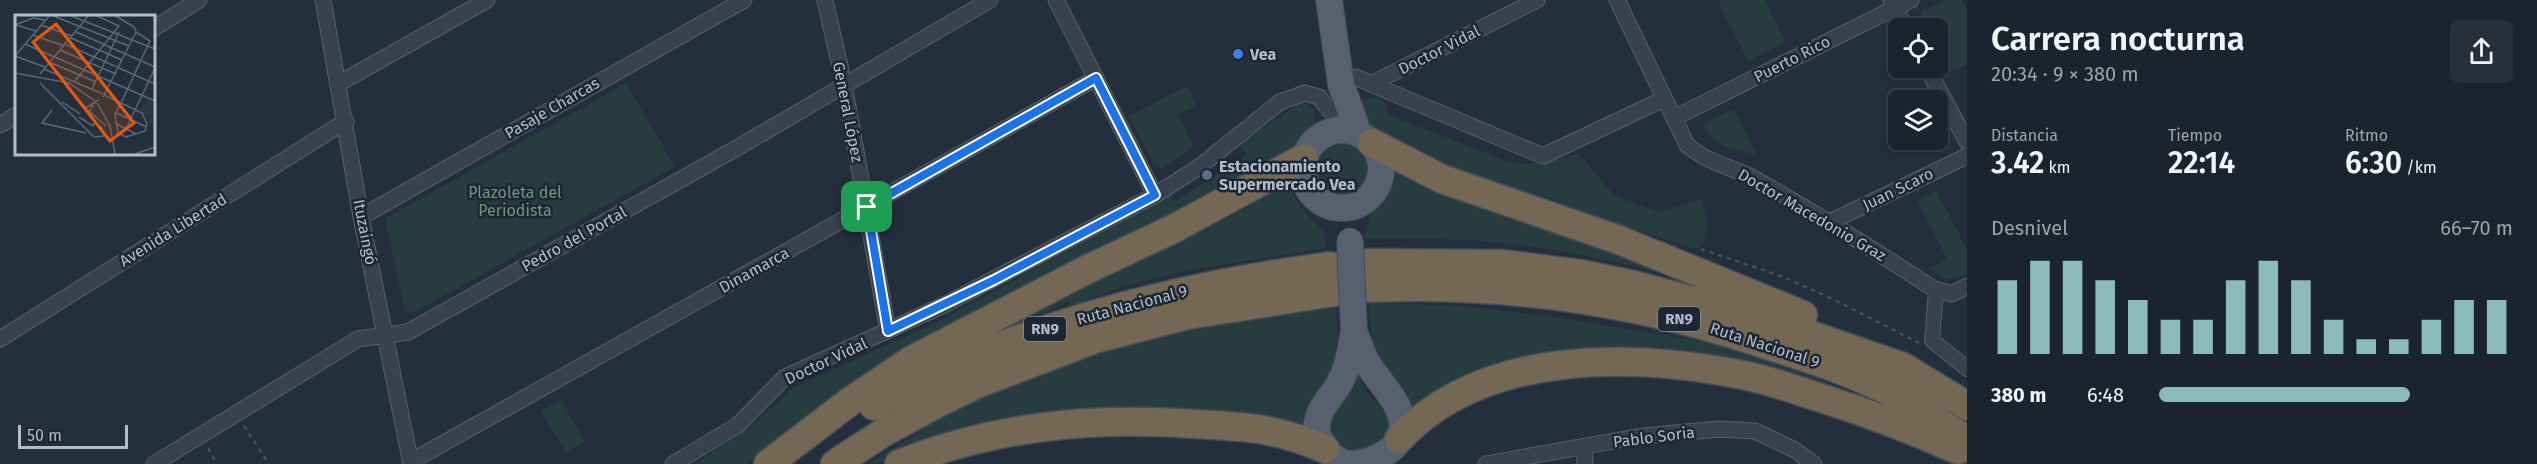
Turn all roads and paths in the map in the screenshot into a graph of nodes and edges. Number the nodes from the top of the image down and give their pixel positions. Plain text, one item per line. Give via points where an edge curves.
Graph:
1 (199, 0) edge
2 (323, 0) edge
3 (487, 0) edge
4 (744, 0) edge
5 (825, 0) edge
6 (990, 0) edge
7 (1056, 0) edge
8 (1319, 0) edge
9 (1329, 0) edge
10 (1537, 0) edge
11 (1617, 0) edge
12 (1911, 0) edge
13 (1893, 4) edge
14 (1901, 18) edge
15 (154, 28) edge
16 (1096, 78) junction
17 (1932, 78) edge
18 (338, 84) junction
19 (844, 84) junction
20 (1341, 84) junction
21 (1371, 84) junction
22 (1664, 99) junction
23 (15, 116) edge
24 (1674, 118) junction
25 (346, 121) junction
26 (1328, 122) junction
27 (0, 125) edge
28 (1365, 138) junction
29 (1967, 142) edge
30 (1967, 156) edge
31 (1304, 158) junction
32 (1155, 195) junction
33 (1319, 200) junction
34 (1364, 201) junction
35 (867, 207) junction
36 (361, 216) junction
37 (1830, 222) junction
38 (1362, 264) junction
39 (1967, 286) edge
40 (888, 331) junction
41 (1354, 331) junction
42 (384, 334) junction
43 (0, 339) edge
44 (1903, 367) junction
45 (1967, 368) edge
46 (1967, 406) edge
47 (236, 413) junction
48 (200, 435) junction
49 (1967, 440) edge
50 (1584, 447) junction
51 (1967, 451) edge
52 (1385, 453) edge
53 (1332, 457) edge
54 (411, 463) edge
55 (154, 464) edge
56 (218, 464) edge
57 (268, 464) edge
58 (673, 464) edge
59 (768, 464) edge
60 (788, 464) edge
61 (835, 464) edge
62 (899, 464) edge
63 (1486, 464) edge
64 (1585, 464) edge
65 (1814, 464) edge

1 - 15 street
2 - 18 street, Ituzaingó
3 - 18 street
4 - 36 street, Pasaje Charcas
5 - 19 street, General López
6 - 19 street, Pedro del Portal
7 - 16 street
8 - 26 main road via 1330,82
9 - 20 main road
10 - 21 street, Doctor Vidal
11 - 22 street, Doctor Macedonio Graz
12 - 13 street, Puerto Rico
13 - 14 street
13 - 24 street, Puerto Rico
16 - 32 street
16 - 35 street, Dinamarca
17 - 29 street
18 - 25 street, Ituzaingó
19 - 35 street, General López
19 - 42 street, Pedro del Portal via 408,332
20 - 21 street, Doctor Vidal via 1356,77
20 - 28 main road
21 - 22 street via 1543,156
22 - 24 street, Doctor Macedonio Graz
23 - 27 street
24 - 37 street, Doctor Macedonio Graz via 1687,145 1699,156 1747,175
25 - 36 street, Ituzaingó
25 - 43 street, Avenida Libertad
26 - 28 main road
26 - 31 main road
26 - 32 street, Doctor Vidal via 1319,97 1305,93 1280,102 1199,167
28 - 34 main road via 1381,163 1381,174
28 - 44 highway via 1442,179 1619,240 1781,305 1843,333
30 - 37 street, Juan Scaro
31 - 33 main road via 1305,182
31 - 59 highway via 1175,228 910,361
32 - 40 street, Doctor Vidal
33 - 34 main road via 1341,208
33 - 38 main road
34 - 38 main road
35 - 40 street, General López
35 - 54 street, Dinamarca
36 - 42 street, Ituzaingó
37 - 39 street, Doctor Macedonio Graz via 1934,289 1952,294
38 - 41 main road, bridge
38 - 44 highway, Ruta Nacional 9 / RN9 via 1503,264 1608,279 1776,323
38 - 49 highway, Ruta Nacional 9 / RN9 via 1422,286 1580,297 1729,332 1892,393
40 - 58 street, Doctor Vidal via 785,377 738,425
41 - 52 main road via 1365,359 1397,406 1402,424
41 - 53 main road via 1346,369 1317,425 1318,435
42 - 47 street, Pedro del Portal via 358,339
42 - 54 street, Ituzaingó
44 - 46 highway, Ruta Nacional 9 / RN9
45 - 45 street via 1931,341 1935,291 1933,340
47 - 48 street, Pedro del Portal
47 - 57 path
48 - 55 street, Pedro del Portal
48 - 56 path
50 - 63 street, Pablo Soria
50 - 64 street
50 - 65 street, Pablo Soria via 1642,436 1720,429 1755,431
51 - 52 highway via 1885,419 1743,375 1652,363 1607,362 1508,374 1474,386 1409,429
52 - 53 main road via 1359,464
53 - 62 highway via 1296,436 1259,428 1169,422 1088,423 1036,427 961,442
60 - 61 highway, Ruta Nacional 9 / RN9 via 893,394 932,374 1045,329 1180,291 1332,279 1095,339 977,384 884,432

